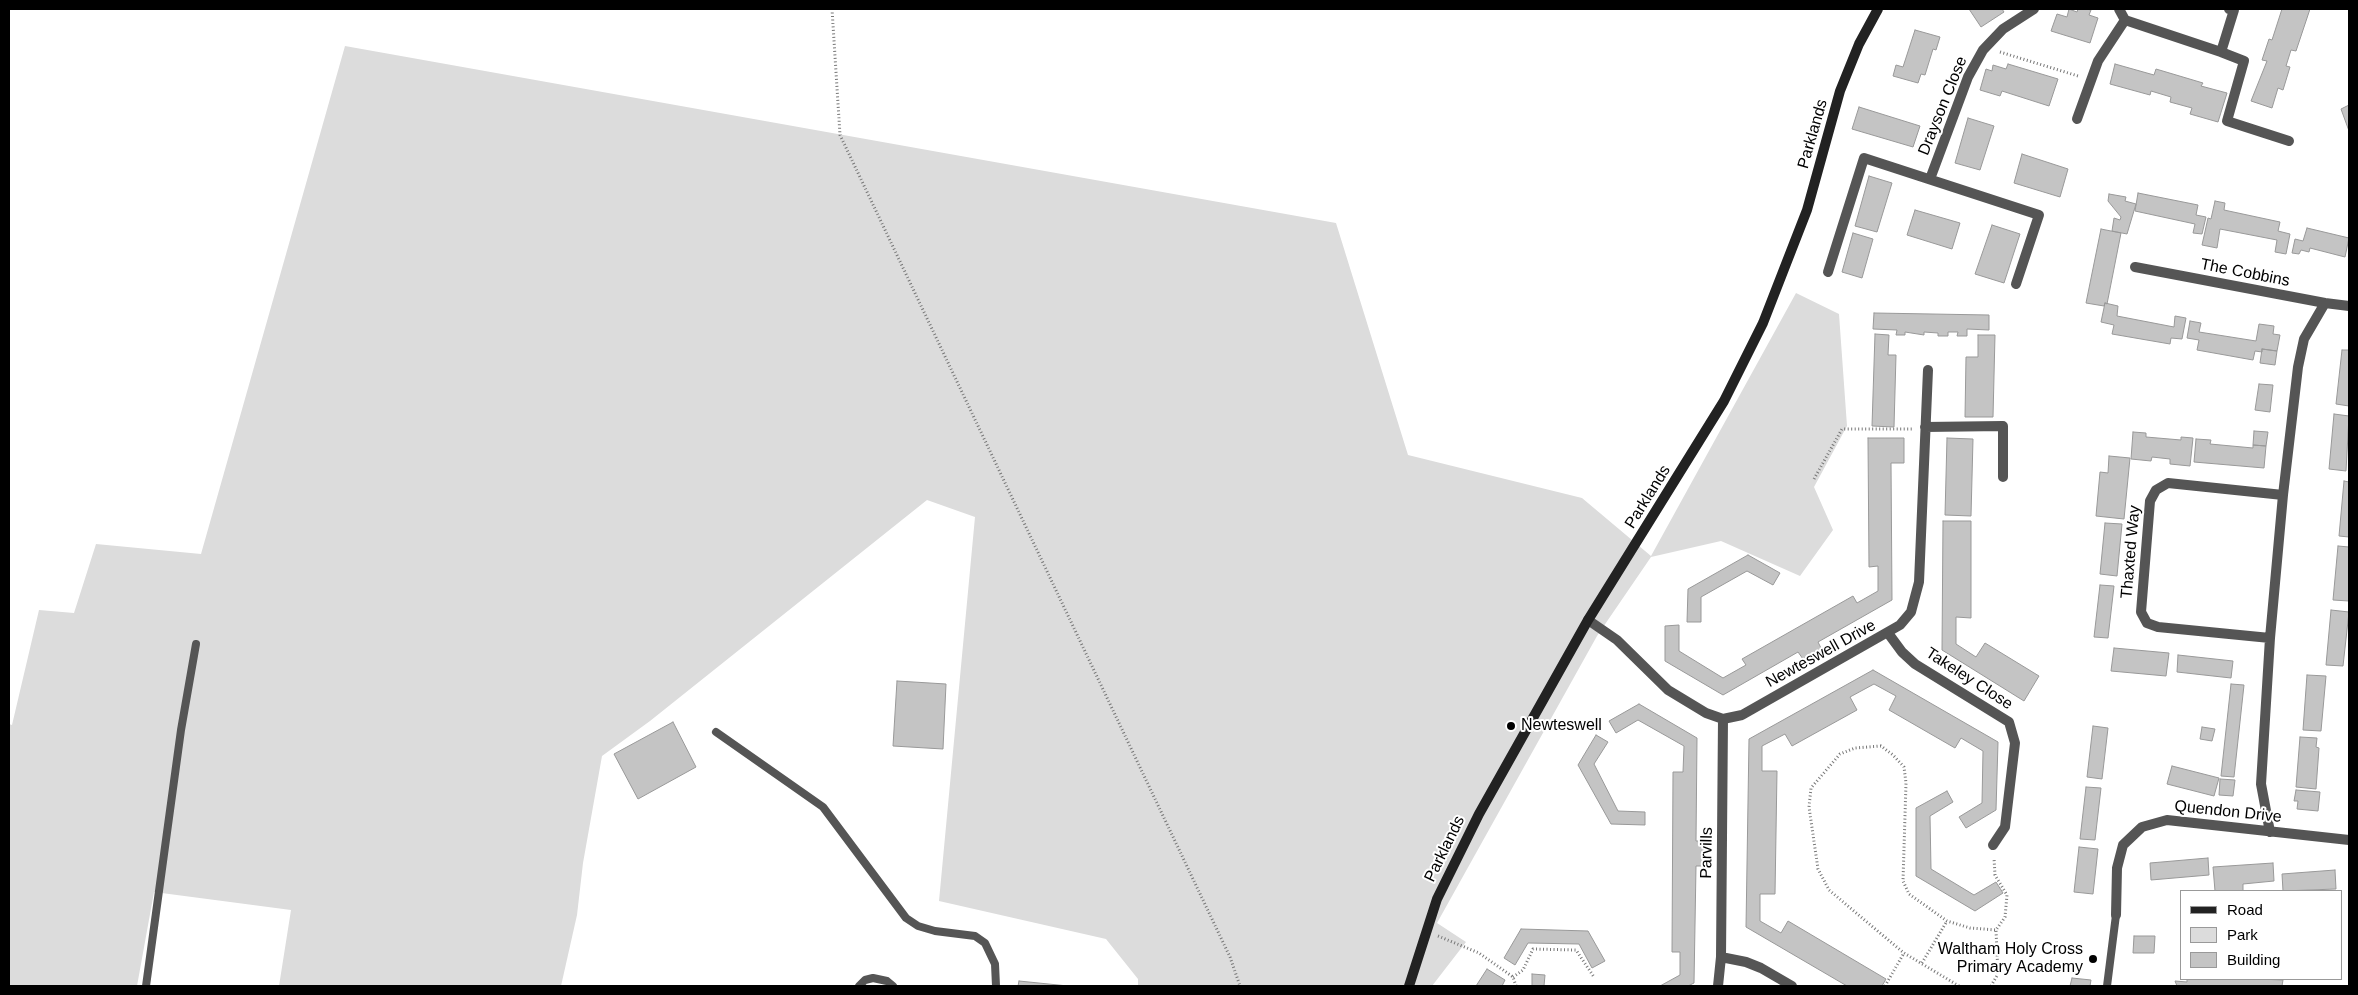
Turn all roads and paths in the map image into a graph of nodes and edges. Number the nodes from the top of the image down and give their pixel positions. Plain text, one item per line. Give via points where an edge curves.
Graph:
1 (832, 9) edge
2 (1878, 9) edge
3 (2034, 9) edge
4 (2119, 9) edge
5 (2229, 9) edge
6 (2125, 20) junction
7 (1986, 47) junction
8 (2221, 52) junction
9 (2091, 80) junction
10 (2077, 119) dead end
11 (2289, 141) dead end
12 (1930, 179) junction
13 (2134, 267) dead end
14 (1828, 272) dead end
15 (2016, 284) dead end
16 (2325, 304) junction
17 (2349, 306) edge
18 (1928, 370) dead end
19 (1925, 427) junction
20 (2003, 477) dead end
21 (1814, 478) dead end
22 (2283, 495) junction
23 (1588, 620) junction
24 (1888, 633) junction
25 (2270, 638) junction
26 (196, 644) dead end
27 (1724, 719) junction
28 (716, 732) dead end
29 (2270, 832) junction
30 (2349, 840) edge
31 (1993, 845) joint
32 (2116, 915) joint
33 (1947, 921) junction
34 (1996, 930) junction
35 (1426, 931) junction
36 (1904, 953) junction
37 (1721, 957) junction
38 (1922, 963) junction
39 (1513, 977) junction
40 (1594, 978) dead end
41 (146, 986) edge
42 (858, 986) edge
43 (893, 986) edge
44 (996, 986) edge
45 (1240, 986) edge
46 (1409, 986) edge
47 (1516, 986) edge
48 (1718, 986) edge
49 (1792, 986) edge
50 (1885, 986) edge
51 (1960, 986) edge
52 (1991, 986) edge
53 (2107, 986) edge

1 - 45 path via 840,134 1230,957
2 - 23 street, Parklands via 1859,44 1840,91 1807,210 1763,323 1724,401
3 - 7 street, Drayson Close via 2003,30
4 - 6 street
5 - 8 street via 2234,10
6 - 8 street
6 - 9 street via 2098,61
7 - 9 path
7 - 12 street, Drayson Close via 1968,77
8 - 11 street via 2244,61 2226,121
9 - 10 street
12 - 14 street, Drayson Close via 1864,158
12 - 15 street, Drayson Close via 2039,214
13 - 16 street, The Cobbins
16 - 17 street, The Cobbins
16 - 22 street via 2304,339
18 - 19 street, Newteswell Drive
19 - 20 street via 2003,426
19 - 21 path via 1908,430 1842,429
19 - 24 street, Newteswell Drive via 1917,596 1911,612
22 - 25 street
22 - 25 street, Thaxted Way via 2168,483 2156,490 2150,500 2141,612 2147,623 2158,627
23 - 27 street via 1618,640 1668,690 1706,713
23 - 35 street, Parklands via 1478,814 1437,899
24 - 27 street, Newteswell Drive via 1742,715
24 - 31 street, Takeley Close via 1915,664 2009,722 2015,743 2005,827
25 - 29 street via 2260,784
26 - 41 lane
27 - 37 street, Parvills
28 - 44 lane via 823,807 906,918 918,926 975,936 984,943 995,964
29 - 30 street, Quendon Drive
29 - 32 street, Quendon Drive via 2167,820 2142,827 2123,845 2117,868
31 - 34 path via 1995,875 2008,895 2005,917
32 - 53 lane
33 - 34 path via 1970,928
33 - 36 path via 1910,894 1903,881 1904,767 1881,746 1855,748 1840,754 1811,788 1809,807 1818,869 1829,890
33 - 38 path
34 - 52 path via 1998,974
35 - 39 path via 1479,953
35 - 46 street, Parklands
36 - 38 path
36 - 50 path
37 - 48 street, Parvills
37 - 49 street via 1761,968
38 - 51 path
39 - 40 path via 1523,970 1533,949 1576,950
39 - 47 path
42 - 43 lane via 873,978

